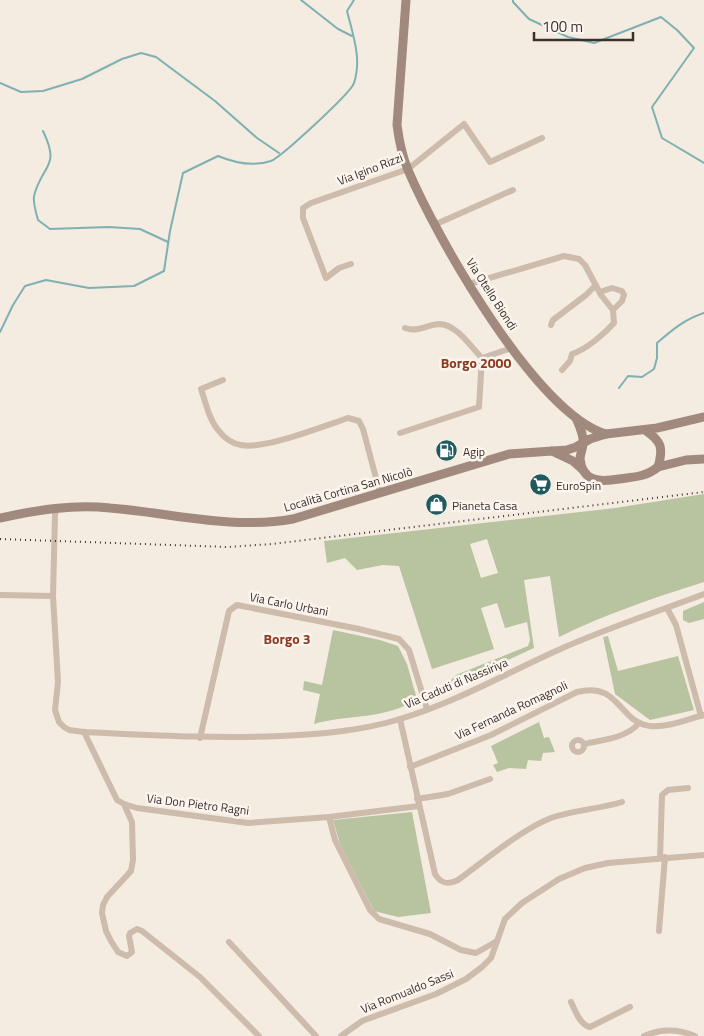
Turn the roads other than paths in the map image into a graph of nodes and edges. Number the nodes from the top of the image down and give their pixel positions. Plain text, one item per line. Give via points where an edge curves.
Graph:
1 (406, 0) edge
2 (542, 138) dead end
3 (408, 168) junction
4 (513, 190) dead end
5 (434, 224) junction
6 (351, 264) dead end
7 (469, 284) junction
8 (596, 285) junction
9 (600, 292) junction
10 (613, 310) junction
11 (551, 325) dead end
12 (405, 328) dead end
13 (512, 348) junction
14 (482, 358) junction
15 (562, 370) dead end
16 (223, 380) dead end
17 (704, 417) edge
18 (576, 418) junction
19 (672, 423) junction
20 (645, 430) junction
21 (400, 432) dead end
22 (606, 434) junction
23 (584, 442) junction
24 (660, 446) junction
25 (552, 451) junction
26 (704, 459) edge
27 (686, 460) junction
28 (658, 467) junction
29 (586, 473) junction
30 (380, 493) junction
31 (57, 508) junction
32 (0, 518) edge
33 (704, 594) edge
34 (0, 595) edge
35 (53, 596) junction
36 (668, 608) junction
37 (427, 709) junction
38 (702, 715) edge
39 (400, 719) junction
40 (639, 723) junction
41 (84, 732) junction
42 (200, 738) junction
43 (584, 744) dead end
44 (410, 766) junction
45 (490, 779) dead end
46 (688, 788) dead end
47 (418, 802) junction
48 (622, 802) dead end
49 (124, 804) junction
50 (329, 817) junction
51 (704, 855) edge
52 (662, 857) junction
53 (659, 930) dead end
54 (229, 942) dead end
55 (497, 942) junction
56 (571, 1002) dead end
57 (630, 1007) dead end
58 (259, 1036) edge
59 (316, 1036) edge
60 (341, 1036) edge
61 (644, 1036) edge
62 (695, 1036) edge

1 - 3 main road, Via Otello Biondi via 397,125
2 - 3 street, Via Igino Rizzi via 490,162 464,124
3 - 5 main road, Via Otello Biondi
3 - 6 street, Via Igino Rizzi via 303,208 303,218 326,278
4 - 5 street
5 - 7 main road, Via Otello Biondi
7 - 8 street via 564,256 579,259 586,265
7 - 13 main road, Via Otello Biondi
8 - 9 street
8 - 11 street
9 - 10 street
9 - 10 street via 612,288 622,290 622,302
10 - 15 street via 614,323 572,354
12 - 14 street via 413,330 440,324 452,328
13 - 14 street
13 - 18 main road, Via Otello Biondi via 533,376
14 - 21 street via 479,407
16 - 30 street via 201,389 218,431 239,445 264,445 348,418 359,421
17 - 19 main road
18 - 22 main road, Via Otello Biondi
18 - 23 main road, Via Otello Biondi
19 - 20 main road
19 - 24 main road
20 - 22 main road
20 - 24 main road
22 - 23 main road
23 - 25 main road, Località Cortina San Nicolò via 576,447
23 - 29 main road via 580,460
24 - 27 main road via 672,458
24 - 28 main road
25 - 29 main road
25 - 30 main road, Località Cortina San Nicolò via 509,454
26 - 27 main road
27 - 28 main road
28 - 29 main road via 642,476 600,482
30 - 31 main road, Località Cortina San Nicolò via 270,523 226,523 90,506
31 - 32 main road, Località Cortina San Nicolò
31 - 35 street, Via Caduti di Nassiriya
33 - 36 street, Via Caduti di Nassiriya
34 - 35 street
35 - 41 street, Via Caduti di Nassiriya via 58,682 56,716 69,730
36 - 37 street, Via Caduti di Nassiriya via 555,651
36 - 38 street
37 - 39 street, Via Caduti di Nassiriya
37 - 42 street, Via Carlo Urbani via 409,650 399,639 237,605 229,611
38 - 40 street via 660,726
39 - 42 street, Via Caduti di Nassiriya via 326,734
39 - 44 street
40 - 43 street via 627,734
40 - 44 street, Via Fernanda Romagnoli via 606,694 587,689 491,735
41 - 42 street, Via Caduti di Nassiriya
41 - 49 street via 117,800
44 - 47 street
45 - 47 street, Via Don Pietro Ragni
46 - 52 street via 668,790 662,795
47 - 48 street via 434,874 450,884 549,819
47 - 50 street, Via Don Pietro Ragni
49 - 50 street, Via Don Pietro Ragni via 248,823
49 - 58 street via 132,822 131,872 112,890 103,905 102,916 118,952 130,955 130,933 138,929 142,931 200,977
50 - 55 street via 335,840 370,910 379,919 430,934 461,950 476,953
51 - 52 street, Via Romualdo Sassi
52 - 53 street
52 - 55 street, Via Romualdo Sassi via 608,863 559,879 522,903 505,919
54 - 59 street
55 - 60 street, Via Romualdo Sassi via 491,958 466,979 436,994 362,1021
56 - 57 street via 581,1021 590,1027
61 - 62 street via 669,1030

